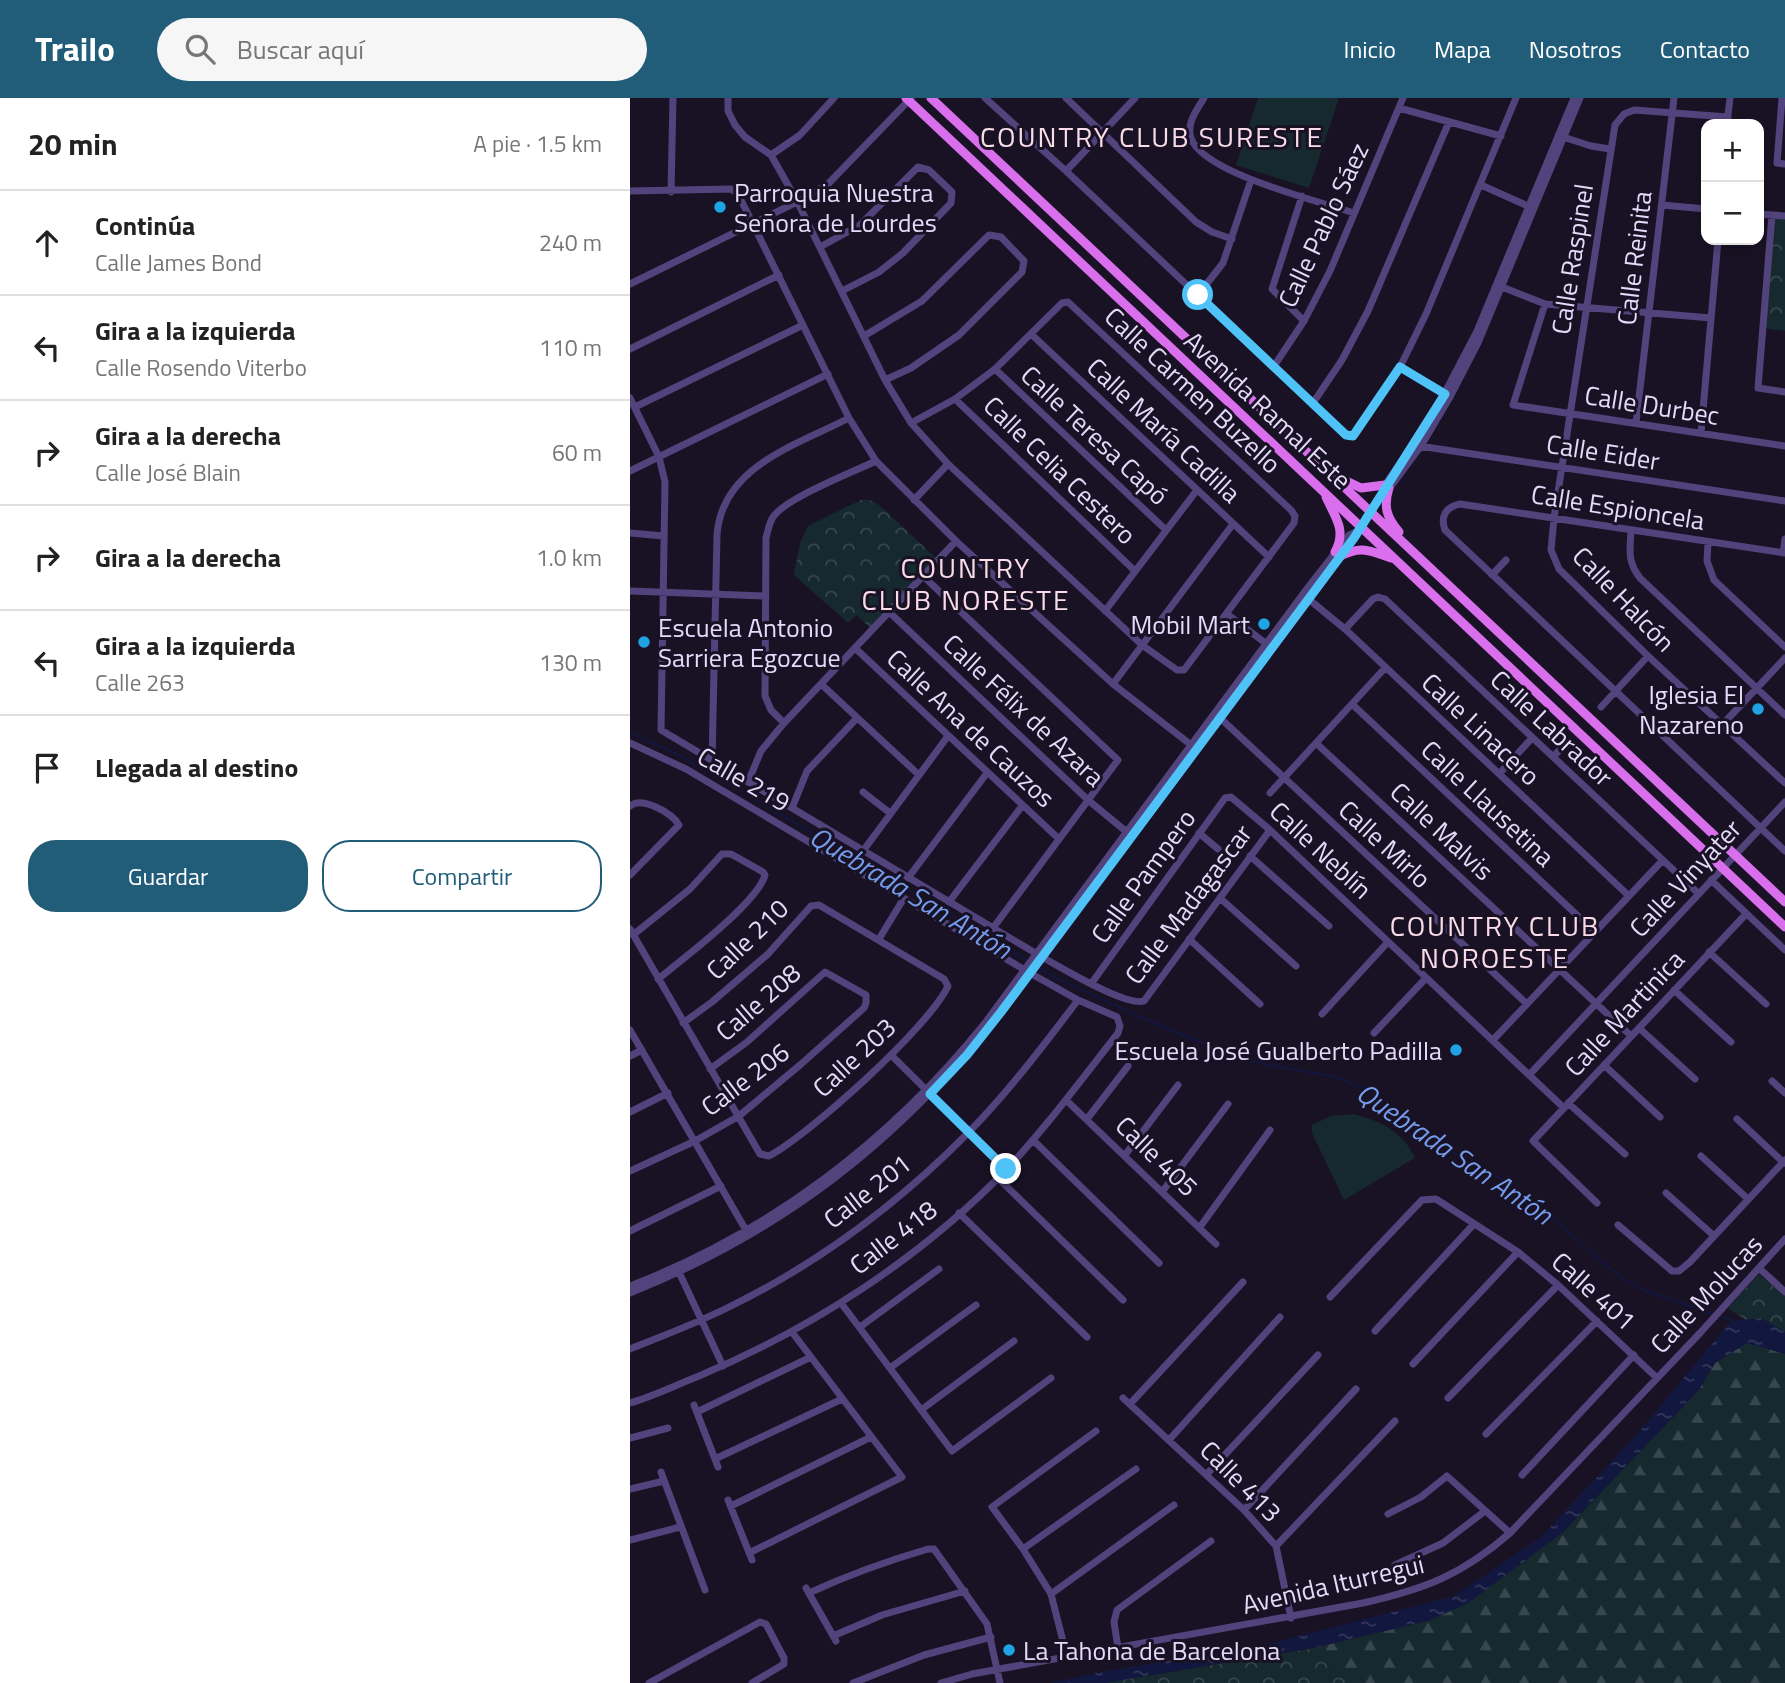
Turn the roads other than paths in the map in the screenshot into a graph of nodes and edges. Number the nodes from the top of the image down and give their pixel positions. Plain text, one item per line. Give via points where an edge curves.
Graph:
1 (673, 98) edge
2 (728, 98) edge
3 (834, 98) edge
4 (931, 98) edge
5 (985, 98) edge
6 (1066, 98) edge
7 (1135, 98) edge
8 (1204, 98) edge
9 (1403, 98) edge
10 (1516, 98) edge
11 (1574, 98) edge
12 (1580, 98) edge
13 (1674, 98) edge
14 (1730, 98) edge
15 (1783, 98) edge
16 (909, 99) edge
17 (1399, 108) junction
18 (1672, 113) junction
19 (1714, 119) edge
20 (1728, 119) edge
21 (1449, 122) junction
22 (1102, 133) junction
23 (1501, 136) junction
24 (1561, 137) junction
25 (1610, 149) junction
26 (771, 155) junction
27 (1781, 162) edge
28 (1066, 171) junction
29 (1251, 180) junction
30 (1481, 185) junction
31 (630, 191) edge
32 (671, 192) junction
33 (1302, 196) junction
34 (797, 201) junction
35 (1662, 205) junction
36 (1532, 208) junction
37 (1701, 209) edge
38 (1354, 213) junction
39 (1764, 214) edge
40 (1772, 215) junction
41 (1785, 216) edge
42 (753, 223) junction
43 (1232, 239) junction
44 (1718, 245) edge
45 (820, 247) junction
46 (779, 275) junction
47 (630, 284) edge
48 (1502, 287) junction
49 (842, 291) junction
50 (1198, 295) junction
51 (1545, 304) junction
52 (1586, 308) junction
53 (1648, 313) junction
54 (1711, 318) junction
55 (1304, 321) junction
56 (803, 325) junction
57 (1031, 334) junction
58 (864, 336) junction
59 (630, 349) edge
60 (1274, 366) junction
61 (1400, 367) junction
62 (995, 369) junction
63 (828, 374) junction
64 (885, 380) junction
65 (1785, 392) edge
66 (1448, 396) junction
67 (630, 398) edge
68 (955, 400) junction
69 (1313, 403) junction
70 (635, 407) junction
71 (1570, 414) junction
72 (849, 418) junction
73 (911, 423) junction
74 (1636, 423) junction
75 (1701, 433) junction
76 (1418, 445) junction
77 (1785, 446) edge
78 (659, 457) junction
79 (876, 461) junction
80 (948, 464) junction
81 (1562, 467) junction
82 (630, 471) edge
83 (1331, 474) junction
84 (1386, 488) junction
85 (1197, 490) junction
86 (1324, 492) junction
87 (914, 500) junction
88 (1785, 501) edge
89 (1371, 511) junction
90 (1554, 518) junction
91 (1233, 524) junction
92 (1359, 529) junction
93 (1166, 530) junction
94 (1631, 530) junction
95 (630, 533) edge
96 (664, 536) junction
97 (1785, 539) edge
98 (956, 541) junction
99 (1708, 542) junction
100 (1412, 551) junction
101 (1784, 553) edge
102 (1338, 554) junction
103 (1269, 557) junction
104 (1396, 560) junction
105 (1506, 560) dead end
106 (1135, 571) junction
107 (1492, 575) junction
108 (923, 576) junction
109 (630, 591) edge
110 (663, 593) junction
111 (716, 593) junction
112 (765, 596) junction
113 (1305, 596) junction
114 (1105, 611) junction
115 (889, 612) junction
116 (1227, 614) junction
117 (1345, 629) junction
118 (1142, 645) junction
119 (1269, 645) junction
120 (1785, 647) edge
121 (855, 648) junction
122 (1648, 656) junction
123 (1785, 658) edge
124 (1385, 668) junction
125 (821, 684) junction
126 (1113, 684) junction
127 (1756, 688) junction
128 (1615, 691) junction
129 (1352, 704) junction
130 (1601, 706) dead end
131 (1785, 715) edge
132 (1217, 716) junction
133 (857, 718) junction
134 (784, 723) junction
135 (1723, 724) junction
136 (948, 736) junction
137 (1532, 738) junction
138 (1567, 742) dead end
139 (631, 743) edge
140 (1316, 743) junction
141 (1194, 747) junction
142 (1553, 757) junction
143 (712, 761) junction
144 (987, 773) junction
145 (1499, 774) junction
146 (919, 775) junction
147 (1284, 778) junction
148 (748, 782) junction
149 (1785, 783) edge
150 (863, 792) dead end
151 (1270, 793) dead end
152 (1231, 797) joint
153 (1088, 800) junction
154 (1785, 802) edge
155 (630, 806) edge
156 (1022, 806) junction
157 (792, 808) junction
158 (890, 813) junction
159 (1761, 828) junction
160 (1270, 830) junction
161 (1199, 833) junction
162 (1129, 834) junction
163 (1059, 839) junction
164 (1218, 849) dead end
165 (1785, 850) edge
166 (863, 851) junction
167 (1735, 855) junction
168 (1250, 856) junction
169 (1662, 861) junction
170 (1723, 869) junction
171 (630, 875) edge
172 (908, 877) junction
173 (1711, 880) junction
174 (1699, 894) junction
175 (1629, 896) junction
176 (904, 898) junction
177 (1220, 898) junction
178 (949, 902) junction
179 (1785, 902) edge
180 (1746, 914) junction
181 (1329, 926) dead end
182 (1785, 926) edge
183 (993, 928) junction
184 (632, 932) edge
185 (1595, 932) junction
186 (879, 939) junction
187 (1189, 939) junction
188 (1388, 942) junction
189 (1785, 950) edge
190 (1709, 952) junction
191 (1039, 956) junction
192 (1296, 965) dead end
193 (1560, 970) junction
194 (1027, 971) junction
195 (1426, 978) junction
196 (659, 979) junction
197 (1091, 984) junction
198 (948, 986) joint
199 (1674, 990) junction
200 (867, 999) joint
201 (1078, 1000) junction
202 (1260, 1003) dead end
203 (1596, 1003) junction
204 (1527, 1004) junction
205 (1766, 1004) dead end
206 (1322, 1014) dead end
207 (683, 1023) junction
208 (1120, 1026) joint
209 (1639, 1028) junction
210 (630, 1030) edge
211 (1374, 1033) dead end
212 (1631, 1036) junction
213 (1493, 1040) junction
214 (1731, 1042) dead end
215 (642, 1050) junction
216 (891, 1055) junction
217 (630, 1056) edge
218 (1604, 1065) junction
219 (1128, 1066) dead end
220 (710, 1069) junction
221 (1530, 1074) junction
222 (1695, 1079) dead end
223 (1772, 1081) dead end
224 (1178, 1085) dead end
225 (929, 1092) junction
226 (668, 1093) junction
227 (1785, 1093) edge
228 (1066, 1100) junction
229 (1228, 1104) dead end
230 (1566, 1105) junction
231 (630, 1112) edge
232 (739, 1116) junction
233 (1660, 1117) dead end
234 (1087, 1119) junction
235 (1737, 1119) dead end
236 (1270, 1130) dead end
237 (969, 1132) junction
238 (1033, 1140) junction
239 (695, 1141) junction
240 (1625, 1154) dead end
241 (1125, 1155) junction
242 (1701, 1156) dead end
243 (1784, 1162) edge
244 (1006, 1169) junction
245 (630, 1171) edge
246 (998, 1178) junction
247 (721, 1186) junction
248 (1162, 1192) junction
249 (1666, 1193) dead end
250 (1748, 1199) junction
251 (1597, 1203) dead end
252 (959, 1213) junction
253 (1474, 1224) junction
254 (1618, 1225) dead end
255 (1200, 1227) junction
256 (630, 1231) edge
257 (748, 1233) junction
258 (1713, 1235) junction
259 (1785, 1239) edge
260 (1216, 1244) dead end
261 (1518, 1252) junction
262 (1159, 1263) dead end
263 (1759, 1268) junction
264 (939, 1269) dead end
265 (678, 1270) junction
266 (1243, 1282) dead end
267 (1558, 1285) junction
268 (630, 1286) edge
269 (1785, 1292) edge
270 (630, 1293) edge
271 (1330, 1297) dead end
272 (1123, 1300) dead end
273 (841, 1303) junction
274 (976, 1305) dead end
275 (1280, 1317) dead end
276 (702, 1320) junction
277 (1597, 1321) junction
278 (860, 1327) junction
279 (1375, 1331) dead end
280 (792, 1332) junction
281 (1087, 1337) dead end
282 (1014, 1341) dead end
283 (630, 1349) edge
284 (1318, 1355) dead end
285 (1634, 1355) junction
286 (811, 1357) junction
287 (1413, 1364) dead end
288 (723, 1366) junction
289 (890, 1368) junction
290 (1051, 1378) dead end
291 (1657, 1378) junction
292 (1356, 1389) dead end
293 (1123, 1398) dead end
294 (1448, 1398) dead end
295 (842, 1399) junction
296 (630, 1403) edge
297 (1130, 1404) junction
298 (921, 1410) junction
299 (1395, 1422) dead end
300 (668, 1428) dead end
301 (1096, 1431) dead end
302 (1486, 1434) dead end
303 (871, 1437) junction
304 (630, 1438) edge
305 (1169, 1440) junction
306 (1136, 1469) dead end
307 (661, 1472) dead end
308 (1206, 1475) junction
309 (1522, 1475) dead end
310 (664, 1481) junction
311 (630, 1489) edge
312 (1174, 1505) dead end
313 (1244, 1510) junction
314 (1485, 1511) junction
315 (1388, 1514) dead end
316 (680, 1527) junction
317 (1510, 1533) junction
318 (630, 1540) edge
319 (1211, 1541) dead end
320 (1276, 1546) junction
321 (1023, 1549) junction
322 (1395, 1565) dead end
323 (705, 1590) dead end
324 (965, 1591) junction
325 (1051, 1594) junction
326 (1291, 1618) junction
327 (991, 1637) junction
328 (1118, 1648) junction
329 (1067, 1657) junction
330 (998, 1670) junction
331 (649, 1683) edge
332 (752, 1683) edge
333 (853, 1683) edge
334 (941, 1683) edge
335 (1000, 1683) edge

1 - 32 street
2 - 26 street via 735,125
3 - 26 street via 800,135
4 - 83 main road, Avenida Ramal Este
5 - 28 street
6 - 22 street
7 - 22 street
8 - 29 street via 1191,120 1189,135 1196,149
9 - 17 street, Calle Pablo Sáez
10 - 23 street
11 - 24 street
12 - 24 street
13 - 18 street, Calle Reinita
14 - 20 street
15 - 27 street
16 - 34 street via 829,183
16 - 86 main road, Avenida Ramal Este
17 - 21 street
17 - 38 street, Calle Pablo Sáez
18 - 19 street, Calle Raspinel
18 - 25 street, Calle Raspinel via 1634,110 1623,114 1615,125
18 - 35 street, Calle Reinita
21 - 23 street
21 - 69 street via 1368,311
22 - 28 street
22 - 43 street via 1196,222
23 - 30 street
24 - 25 street
24 - 36 street
25 - 52 street, Calle Raspinel
26 - 34 street
28 - 50 street
29 - 33 street
29 - 43 street
30 - 36 street
30 - 61 street
31 - 32 street
32 - 42 street via 731,189
33 - 38 street
33 - 55 street via 1272,289
34 - 42 street
34 - 45 street
35 - 37 street
35 - 53 street, Calle Reinita
36 - 48 street
36 - 66 street
38 - 55 street, Calle Pablo Sáez
39 - 40 street
40 - 41 street
40 - 65 street via 1758,388
42 - 46 street
42 - 47 street
43 - 50 street via 1223,263
44 - 54 street
45 - 49 street
45 - 49 street via 860,225 918,167 929,170 952,192 951,203 903,253
46 - 56 street
46 - 59 street
48 - 51 street
48 - 66 street
49 - 58 street
50 - 60 street
51 - 52 street
51 - 71 street, Calle Durbec via 1513,405
52 - 53 street
52 - 71 street, Calle Raspinel
53 - 54 street
53 - 74 street, Calle Reinita
54 - 75 street
55 - 60 street, Calle Pablo Sáez
56 - 63 street
56 - 70 street
57 - 62 street
57 - 85 street, Calle María Cadilla
57 - 103 street, Calle Carmen Buzello via 1062,303 1073,305 1293,514 1294,523
58 - 64 street
58 - 64 street via 922,301 989,235 999,237 1024,261 1022,272 959,335
60 - 69 street
61 - 66 street
61 - 69 street via 1353,436 1346,435
62 - 68 street
62 - 93 street, Calle Teresa Capó
63 - 72 street
63 - 78 street
64 - 73 street
66 - 76 street
67 - 70 street
68 - 73 street
68 - 106 street, Calle Celia Cestero
70 - 78 street
71 - 74 street, Calle Durbec
71 - 81 street, Calle Raspinel
72 - 79 street
72 - 111 street via 766,460 736,485 718,522
73 - 80 street
74 - 75 street, Calle Durbec
75 - 77 street, Calle Durbec
76 - 81 street, Calle Eider
76 - 84 street
78 - 82 street
78 - 96 street via 665,482
79 - 87 street
79 - 112 street via 774,516 766,538
80 - 87 street
80 - 114 street
81 - 88 street, Calle Eider
81 - 90 street, Calle Raspinel
83 - 84 main road via 1361,488
83 - 89 main road, Avenida Ramal Este
84 - 89 street
84 - 100 main road via 1386,513
85 - 91 street, Calle María Cadilla
85 - 93 street
86 - 92 main road, Avenida Ramal Este
86 - 102 main road via 1341,528
87 - 98 street
89 - 92 street
89 - 100 main road, Avenida Ramal Este
90 - 94 street, Calle Espioncela
90 - 107 street, Calle Espioncela via 1460,504 1447,510 1445,530
90 - 122 street, Calle Halcón via 1551,550 1559,569
91 - 103 street, Calle María Cadilla
91 - 118 street
92 - 102 street via 1349,535
92 - 104 main road, Avenida Ramal Este
93 - 106 street
94 - 99 street, Calle Espioncela
94 - 127 street via 1630,558 1640,579
95 - 96 street
96 - 110 street
97 - 101 street
98 - 108 street
98 - 126 street
99 - 101 street, Calle Espioncela
99 - 120 street via 1707,561 1714,580
100 - 167 main road, Avenida Ramal Este
102 - 104 main road via 1361,549
102 - 113 street
103 - 116 street
104 - 170 main road, Avenida Ramal Este
105 - 107 street
106 - 114 street
107 - 128 street
108 - 115 street
108 - 153 street via 1118,760
109 - 110 street
110 - 111 street
110 - 143 street via 661,730
111 - 112 street
111 - 143 street
112 - 134 street via 765,696
113 - 117 street, Calle Linacero
113 - 119 street
114 - 118 street
115 - 121 street
115 - 153 street, Calle Félix de Azara
116 - 118 street via 1184,670
116 - 119 street
117 - 124 street, Calle Linacero
117 - 137 street, Calle Labrador via 1376,598 1385,600
118 - 126 street
119 - 132 street
121 - 125 street
121 - 136 street, Calle Ana de Cauzos
122 - 128 street
122 - 135 street, Calle Halcón
123 - 127 street
124 - 129 street
124 - 145 street, Calle Linacero
125 - 133 street
125 - 134 street
126 - 141 street
127 - 131 street
127 - 135 street
128 - 130 street
128 - 159 street
129 - 140 street
129 - 185 street, Calle Llausetina
132 - 141 street
132 - 147 street, Calle Mirlo
133 - 146 street
133 - 157 street via 807,771
134 - 148 street via 761,751
135 - 149 street, Calle Halcón
136 - 144 street, Calle Ana de Cauzos
136 - 146 street
137 - 142 street, Calle Labrador
137 - 145 street
138 - 142 street
139 - 176 street, Calle 219 via 686,769
140 - 147 street
140 - 193 street, Calle Malvis
141 - 162 street
142 - 169 street, Calle Labrador
143 - 148 street
144 - 156 street, Calle Ana de Cauzos
144 - 172 street
145 - 175 street, Calle Linacero
146 - 158 street
147 - 151 street
147 - 204 street, Calle Mirlo
148 - 157 street
150 - 158 street
152 - 160 street, Calle Neblín
152 - 161 street, Calle Pampero via 1225,798
153 - 162 street, Calle Félix de Azara
153 - 163 street
154 - 159 street, Calle Vinyater
155 - 171 street via 641,801 678,822 678,829
156 - 163 street, Calle Ana de Cauzos
156 - 178 street
157 - 166 street
158 - 166 street
159 - 165 street
159 - 167 street, Calle Vinyater
160 - 168 street, Calle Madagascar
160 - 188 street, Calle Neblín
161 - 164 street
161 - 197 street, Calle Pampero
162 - 191 street
163 - 183 street
166 - 172 street
167 - 170 street, Calle Vinyater
167 - 179 main road, Avenida Ramal Este
168 - 177 street, Calle Madagascar
168 - 181 street
169 - 174 street, Calle Labrador
169 - 175 street
170 - 173 street, Calle Vinyater
170 - 182 main road, Avenida Ramal Este
172 - 178 street
173 - 174 street, Calle Vinyater
173 - 180 street
174 - 203 street, Calle Vinyater
175 - 185 street
176 - 186 street
176 - 194 street, Calle 219
177 - 187 street, Calle Madagascar
177 - 192 street
178 - 183 street
180 - 189 street
180 - 190 street, Calle Martinica
183 - 191 street
184 - 196 street
184 - 196 street via 690,889 722,854 731,853 763,872 761,884 732,917
185 - 193 street
186 - 198 street, Calle 210 via 944,979
186 - 207 street, Calle 210 via 819,905 811,906 768,954
187 - 197 street, Calle Madagascar via 1144,1001
187 - 202 street
188 - 195 street, Calle Neblín
188 - 206 street
190 - 199 street, Calle Martinica
190 - 205 street
191 - 194 street
191 - 197 street
193 - 203 street, Calle Malvis
193 - 204 street
194 - 201 street, Calle 219
194 - 225 street
195 - 211 street
195 - 213 street, Calle Neblín
196 - 207 street
198 - 216 street, Calle 203
199 - 209 street, Calle Martinica
199 - 214 street
200 - 220 street, Calle 208 via 825,972 757,1034
200 - 232 street, Calle 206 via 864,1007
201 - 208 street, Calle 219 via 1117,1017
201 - 237 street, Calle 201
203 - 212 street, Calle Malvis
203 - 221 street, Calle Vinyater
204 - 213 street
207 - 220 street
208 - 228 street, Calle 418
209 - 212 street, Calle Martinica
209 - 222 street
210 - 215 street
212 - 218 street, Calle Martinica
213 - 221 street, Calle Neblín
215 - 217 street
215 - 226 street
216 - 225 street
216 - 232 street, Calle 203 via 829,1111 769,1156 760,1153
218 - 230 street, Calle Martinica
218 - 233 street
219 - 234 street
220 - 232 street
221 - 230 street, Calle Neblín
223 - 227 street
224 - 241 street
225 - 237 street
225 - 257 street via 839,1177
226 - 231 street
226 - 239 street
228 - 234 street, Calle 405
228 - 238 street, Calle 418
229 - 248 street
230 - 240 street, Calle Neblín
230 - 251 street, Calle Martinica via 1533,1141
232 - 239 street, Calle 206
234 - 241 street, Calle 405
235 - 243 street
236 - 255 street
237 - 244 street
237 - 276 street, Calle 201 via 833,1245 765,1288
238 - 244 street, Calle 418
238 - 262 street
239 - 245 street, Calle 206
239 - 247 street
241 - 248 street, Calle 405
242 - 250 street
243 - 250 street
244 - 246 street, Calle 418
246 - 252 street, Calle 418
246 - 272 street
247 - 256 street
247 - 257 street
248 - 255 street, Calle 405
249 - 258 street
250 - 258 street
252 - 273 street, Calle 418 via 905,1259
252 - 281 street
253 - 261 street, Calle 401
253 - 271 street, Calle 401 via 1436,1199 1422,1200
253 - 279 street
254 - 258 street via 1672,1271 1690,1262
255 - 260 street, Calle 405
257 - 265 street
259 - 263 street, Calle Molucas
261 - 267 street, Calle 401
261 - 287 street
263 - 269 street
263 - 291 street, Calle Molucas
264 - 278 street
265 - 268 street
265 - 270 street
265 - 276 street
266 - 297 street
267 - 277 street, Calle 401
267 - 294 street
273 - 278 street
273 - 280 street, Calle 418
274 - 289 street
275 - 305 street
276 - 283 street, Calle 201
276 - 288 street
277 - 285 street, Calle 401
277 - 302 street
278 - 289 street
280 - 286 street
280 - 288 street, Calle 418
282 - 298 street
284 - 308 street
285 - 291 street, Calle 401
285 - 309 street
286 - 295 street
286 - 295 street via 696,1409 716,1463
288 - 296 street, Calle 418
289 - 298 street
290 - 298 street via 952,1451
291 - 317 street, Avenida Iturregui
292 - 313 street
293 - 297 street, Calle 413
295 - 303 street
297 - 305 street, Calle 413
299 - 320 street
300 - 304 street
301 - 321 street via 992,1507
303 - 303 street via 902,1477 750,1557 730,1503
305 - 308 street, Calle 413
306 - 321 street
307 - 310 street
308 - 313 street, Calle 413
310 - 311 street
310 - 316 street
312 - 325 street
313 - 320 street, Calle 413
314 - 315 street via 1447,1476 1421,1497
314 - 317 street
314 - 322 street via 1443,1543
316 - 318 street
316 - 323 street
317 - 326 street, Avenida Iturregui via 1470,1564 1425,1587
319 - 328 street via 1118,1608 1114,1622
320 - 326 street, Calle 413
321 - 325 street
324 - 324 street via 934,1549 882,1562 808,1590 834,1638 882,1615
324 - 327 street
325 - 329 street
326 - 328 street, Avenida Iturregui
327 - 330 street
327 - 333 street via 924,1655
328 - 329 street, Avenida Iturregui
329 - 330 street, Avenida Iturregui
330 - 334 street, Avenida Iturregui
330 - 335 street
331 - 332 street via 760,1622 766,1624 784,1664

